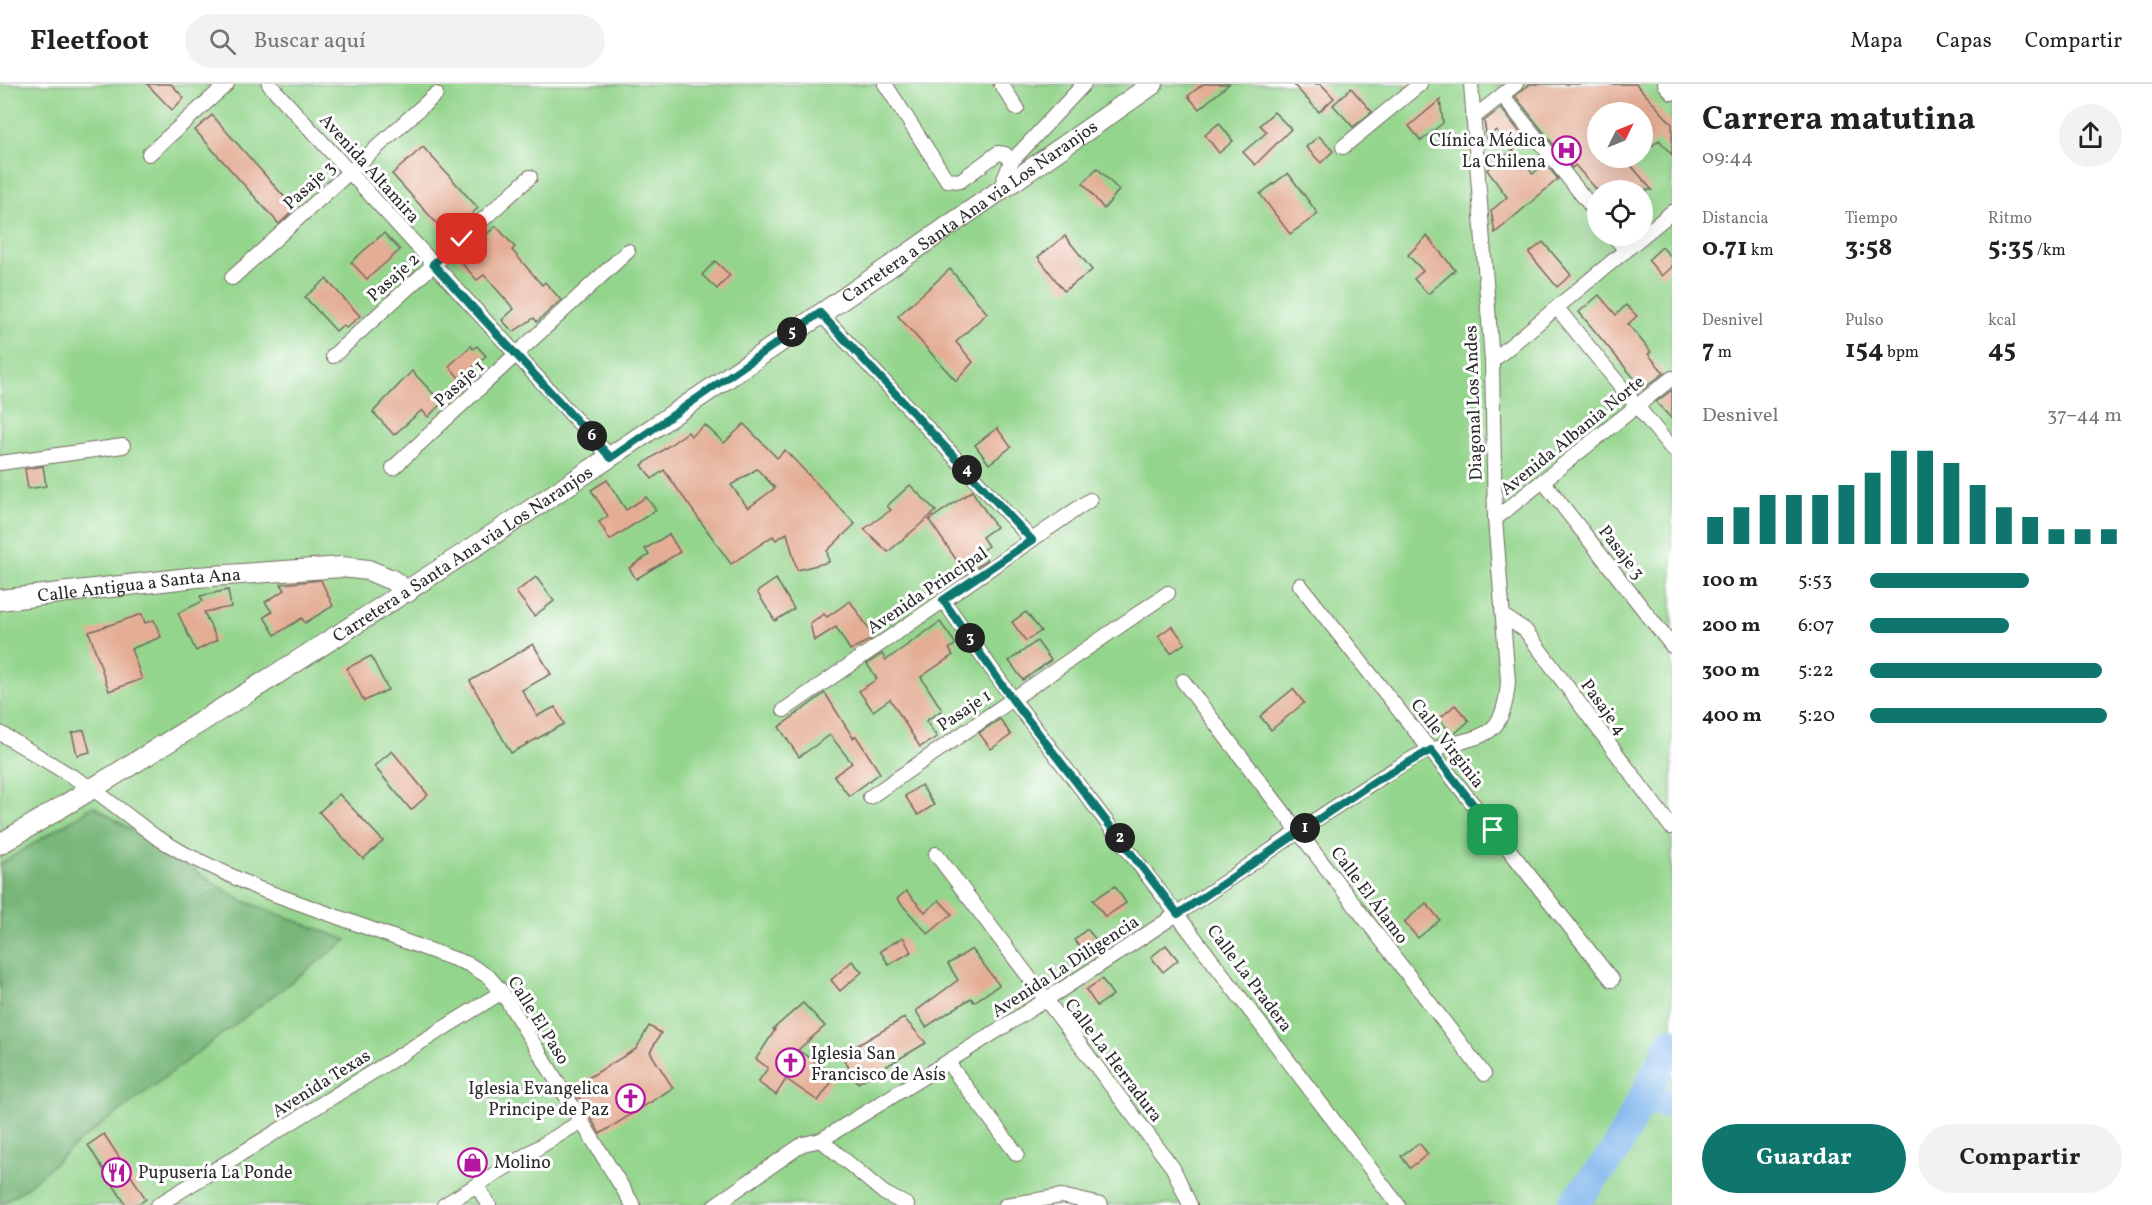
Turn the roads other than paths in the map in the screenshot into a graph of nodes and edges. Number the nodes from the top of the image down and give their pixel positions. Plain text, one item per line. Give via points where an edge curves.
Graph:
1 (227, 84) edge
2 (269, 84) edge
3 (885, 84) edge
4 (1001, 84) edge
5 (1084, 84) edge
6 (1153, 84) edge
7 (1420, 84) edge
8 (1471, 84) edge
9 (1516, 84) edge
10 (1665, 84) edge
11 (1672, 93) edge
12 (436, 94) dead end
13 (1502, 95) junction
14 (1017, 108) dead end
15 (1473, 118) junction
16 (1343, 147) dead end
17 (149, 154) dead end
18 (1011, 162) junction
19 (349, 172) junction
20 (530, 177) dead end
21 (999, 190) junction
22 (1587, 201) edge
23 (1672, 212) edge
24 (1622, 246) edge
25 (628, 251) dead end
26 (1626, 251) junction
27 (433, 264) junction
28 (232, 278) dead end
29 (1557, 308) junction
30 (820, 313) junction
31 (517, 355) junction
32 (333, 356) dead end
33 (1492, 361) junction
34 (1672, 378) edge
35 (1637, 406) junction
36 (123, 446) dead end
37 (1672, 449) edge
38 (611, 458) junction
39 (0, 463) edge
40 (393, 468) dead end
41 (1544, 481) junction
42 (1090, 500) dead end
43 (1495, 519) junction
44 (1032, 540) junction
45 (1300, 585) dead end
46 (408, 592) junction
47 (1168, 593) dead end
48 (0, 600) edge
49 (943, 600) junction
50 (1503, 616) junction
51 (1672, 646) edge
52 (1183, 681) dead end
53 (1012, 699) junction
54 (784, 710) dead end
55 (1500, 720) joint
56 (0, 733) edge
57 (1431, 750) junction
58 (93, 789) junction
59 (870, 797) dead end
60 (1671, 827) edge
61 (1299, 832) junction
62 (0, 844) edge
63 (936, 854) dead end
64 (1178, 914) junction
65 (1612, 980) dead end
66 (502, 992) junction
67 (1046, 999) junction
68 (948, 1063) junction
69 (1484, 1074) dead end
70 (580, 1122) junction
71 (820, 1140) junction
72 (1017, 1154) dead end
73 (477, 1186) junction
74 (158, 1205) edge
75 (444, 1205) edge
76 (489, 1205) edge
77 (633, 1205) edge
78 (715, 1205) edge
79 (907, 1205) edge
80 (1006, 1205) edge
81 (1101, 1205) edge
82 (1190, 1205) edge
83 (1398, 1205) edge

1 - 17 street
2 - 19 street, Avenida Altamira
3 - 18 street via 947,180 960,181 998,153 1005,154
4 - 14 street
5 - 18 street
6 - 21 main road, Carretera a Santa Ana via Los Naranjos
7 - 16 street
8 - 15 street, Diagonal Los Andes
9 - 13 street
10 - 11 street
12 - 19 street, Pasaje 3
13 - 15 street
13 - 22 street
15 - 33 street, Diagonal Los Andes
18 - 21 street
19 - 27 street, Avenida Altamira
19 - 28 street, Pasaje 3
20 - 27 street, Pasaje 2
21 - 30 main road, Carretera a Santa Ana via Los Naranjos
23 - 26 street
24 - 26 street
25 - 31 street, Pasaje 1
26 - 29 street
27 - 31 street, Avenida Altamira
27 - 32 street, Pasaje 2
29 - 33 street
29 - 35 street
30 - 38 main road, Carretera a Santa Ana via Los Naranjos
30 - 44 street
31 - 38 street, Avenida Altamira
31 - 40 street, Pasaje 1
33 - 43 street, Diagonal Los Andes
34 - 35 street, Avenida Albania Norte
35 - 37 street
35 - 41 street, Avenida Albania Norte
36 - 39 street
38 - 46 main road, Carretera a Santa Ana via Los Naranjos
41 - 43 street, Avenida Albania Norte
41 - 51 street, Pasaje 3
42 - 44 street, Avenida Principal
43 - 50 street, Diagonal Los Andes
44 - 49 street, Avenida Principal
45 - 57 street, Calle Virginia
46 - 48 main road, Calle Antigua a Santa Ana via 368,570 342,567 197,577
46 - 58 main road, Carretera a Santa Ana via Los Naranjos
47 - 53 street, Pasaje 1
49 - 53 street, Calle La Pradera
49 - 54 street, Avenida Principal
50 - 55 street, Diagonal Los Andes via 1508,681
50 - 60 street, Pasaje 4 via 1525,630
52 - 61 street, Calle El Álamo
53 - 59 street, Pasaje 1
53 - 64 street, Calle La Pradera
55 - 57 street, Avenida La Diligencia via 1485,734 1465,743
56 - 58 street, Calle El Paso
57 - 61 street, Avenida La Diligencia via 1375,781
57 - 65 street, Calle Virginia
58 - 62 main road, Carretera a Santa Ana via Los Naranjos
58 - 66 street, Calle El Paso via 185,854 257,888 468,964 489,977
61 - 64 street, Avenida La Diligencia
61 - 69 street, Calle El Álamo
63 - 67 street, Calle La Herradura
64 - 67 street, Avenida La Diligencia
64 - 83 street, Calle La Pradera
66 - 70 street, Calle El Paso
66 - 74 street, Avenida Texas
67 - 68 street, Avenida La Diligencia
67 - 82 street, Calle La Herradura via 1173,1168
68 - 71 street, Avenida La Diligencia
68 - 72 street
70 - 73 street
70 - 77 street, Calle El Paso
71 - 78 street, Avenida La Diligencia via 803,1144
71 - 79 street via 884,1193
73 - 75 street
73 - 76 street
80 - 81 street via 1062,1197

